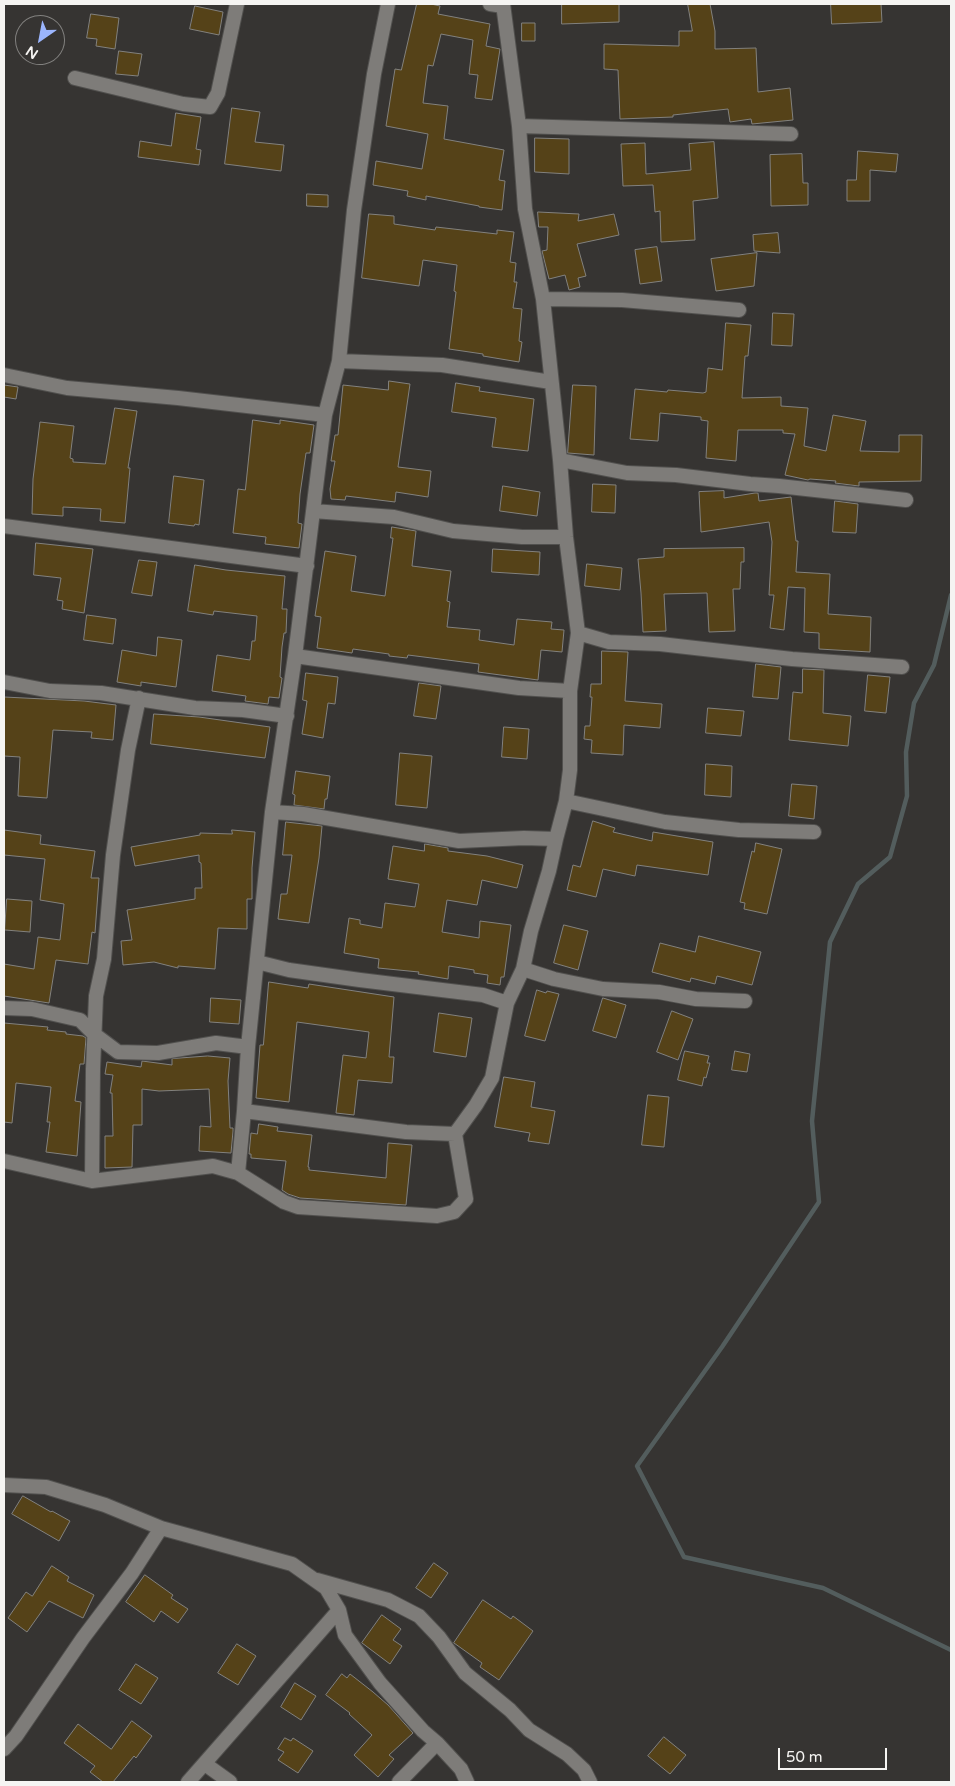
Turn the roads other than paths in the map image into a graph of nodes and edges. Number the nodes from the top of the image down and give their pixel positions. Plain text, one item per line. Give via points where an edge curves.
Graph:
1 (237, 4) edge
2 (388, 4) edge
3 (499, 4) edge
4 (75, 78) dead end
5 (519, 126) junction
6 (791, 134) dead end
7 (543, 299) junction
8 (739, 310) dead end
9 (339, 361) junction
10 (4, 375) edge
11 (551, 382) junction
12 (325, 415) junction
13 (560, 460) junction
14 (906, 500) dead end
15 (313, 511) junction
16 (4, 526) edge
17 (566, 537) junction
18 (307, 566) junction
19 (578, 634) junction
20 (295, 656) junction
21 (902, 667) dead end
22 (4, 682) edge
23 (570, 691) junction
24 (139, 698) junction
25 (287, 716) junction
26 (566, 801) junction
27 (272, 812) junction
28 (814, 832) dead end
29 (556, 839) junction
30 (257, 962) junction
31 (523, 969) junction
32 (745, 1001) dead end
33 (507, 1003) junction
34 (4, 1008) edge
35 (94, 1034) junction
36 (248, 1047) junction
37 (244, 1111) junction
38 (455, 1134) junction
39 (4, 1162) edge
40 (238, 1173) junction
41 (92, 1181) junction
42 (4, 1485) edge
43 (161, 1528) junction
44 (314, 1580) junction
45 (340, 1610) junction
46 (437, 1743) junction
47 (4, 1750) edge
48 (205, 1764) junction
49 (188, 1782) edge
50 (230, 1782) edge
51 (399, 1782) edge
52 (467, 1782) edge
53 (590, 1782) edge

1 - 4 street via 218,93 210,107 183,104
2 - 9 street via 354,210
3 - 5 street
5 - 6 street
5 - 7 street via 524,209
7 - 8 street via 622,300
7 - 11 street
9 - 11 street via 442,365
9 - 12 street
10 - 12 street via 67,388
11 - 13 street
12 - 15 street
13 - 14 street via 627,473 676,475
13 - 17 street
15 - 17 street via 394,517 453,531
15 - 18 street
16 - 18 street
17 - 19 street
18 - 20 street
19 - 21 street via 609,642
19 - 23 street
20 - 23 street via 519,688
20 - 25 street
22 - 24 street via 50,691
23 - 26 street via 570,770
24 - 25 street via 195,708
24 - 35 street via 113,855
25 - 27 street
26 - 28 street via 665,822 739,830
26 - 29 street
27 - 29 street via 303,814 459,841
27 - 30 street
29 - 31 street
30 - 33 street via 316,974 483,995
30 - 36 street
31 - 32 street via 603,989
31 - 33 street
33 - 38 street via 492,1078
34 - 35 street via 32,1009 80,1020
35 - 36 street via 118,1052 158,1053 216,1043
35 - 41 street
36 - 37 street
37 - 38 street via 406,1132
37 - 40 street
38 - 40 street via 466,1199 454,1212 437,1216 298,1207 284,1202
39 - 41 street
40 - 41 street via 213,1166
42 - 43 street via 46,1487 105,1505
43 - 44 street via 292,1564
43 - 47 street
44 - 45 street via 326,1588
44 - 53 street via 388,1600 419,1616 465,1673 510,1710 528,1730 567,1754 584,1770
45 - 46 street via 345,1635 380,1683
45 - 48 street
46 - 51 street
46 - 52 street via 461,1769
48 - 49 street
48 - 50 street

